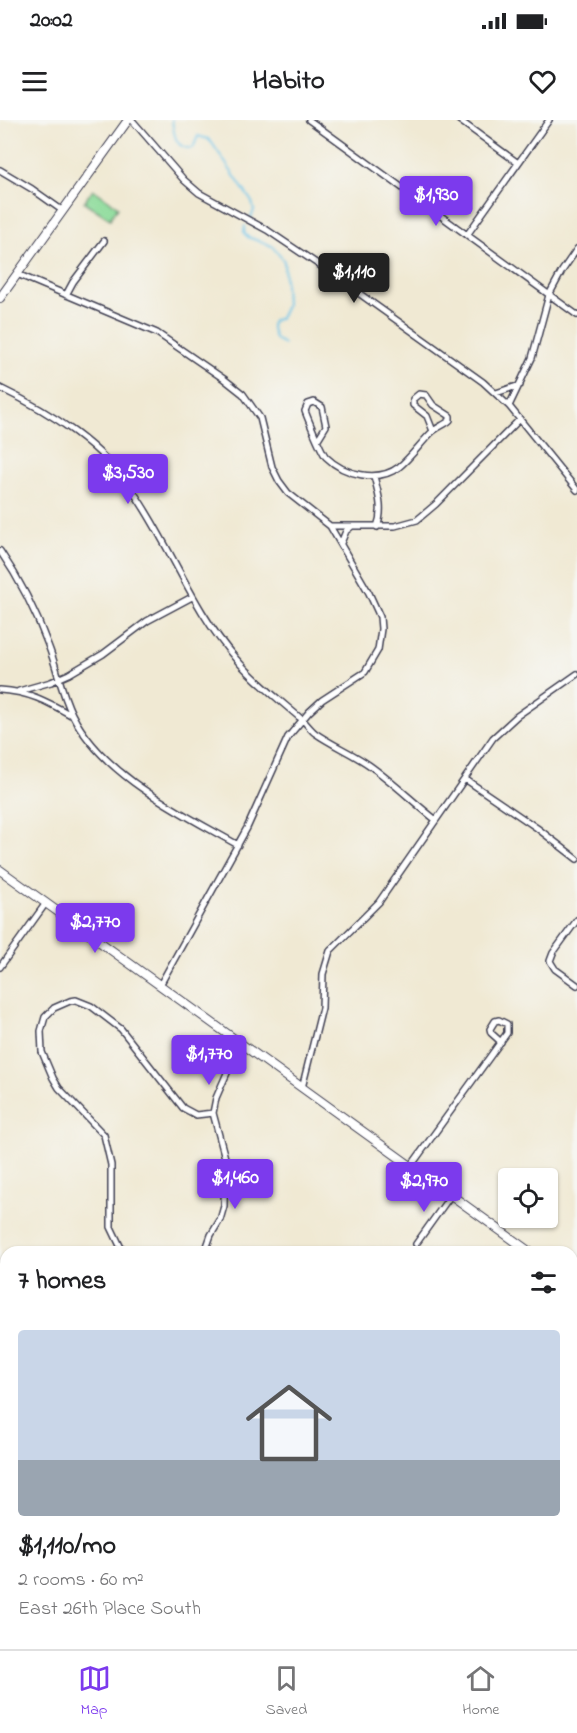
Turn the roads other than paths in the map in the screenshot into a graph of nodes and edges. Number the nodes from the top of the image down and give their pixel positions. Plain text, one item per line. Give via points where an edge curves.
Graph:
1 (130, 120) edge
2 (309, 120) edge
3 (459, 120) edge
4 (549, 120) edge
5 (518, 163) junction
6 (0, 170) edge
7 (63, 211) junction
8 (467, 235) junction
9 (105, 241) dead end
10 (577, 249) edge
11 (17, 274) junction
12 (66, 295) junction
13 (549, 295) junction
14 (0, 298) edge
15 (577, 315) edge
16 (520, 385) junction
17 (0, 388) edge
18 (496, 393) junction
19 (509, 406) junction
20 (520, 419) junction
21 (433, 431) junction
22 (318, 439) junction
23 (374, 476) junction
24 (577, 490) edge
25 (330, 526) junction
26 (377, 526) junction
27 (351, 527) junction
28 (340, 543) junction
29 (0, 551) edge
30 (192, 597) junction
31 (577, 674) edge
32 (59, 679) junction
33 (0, 690) edge
34 (19, 691) junction
35 (72, 716) junction
36 (302, 719) junction
37 (465, 779) junction
38 (436, 820) junction
39 (238, 845) junction
40 (577, 859) edge
41 (0, 870) edge
42 (46, 903) junction
43 (577, 920) edge
44 (0, 967) edge
45 (160, 985) junction
46 (577, 985) edge
47 (231, 1036) junction
48 (501, 1042) dead end
49 (243, 1045) junction
50 (228, 1063) junction
51 (302, 1088) junction
52 (213, 1113) junction
53 (411, 1166) junction
54 (451, 1195) junction
55 (416, 1244) dead end
56 (120, 1246) edge
57 (207, 1246) edge
58 (522, 1246) edge

1 - 7 main road
1 - 18 street via 199,193 255,222 325,269
2 - 8 street
3 - 5 street
4 - 5 street
5 - 8 street
6 - 7 street
7 - 11 main road
8 - 13 street
9 - 12 street
10 - 13 street
11 - 12 street
11 - 14 main road
12 - 25 street via 157,333 243,394 260,418 279,482
13 - 15 street
13 - 16 street via 535,350
16 - 18 street
16 - 19 street
17 - 30 street via 58,418 111,464 143,506
18 - 19 street
19 - 20 street
20 - 24 street
20 - 26 street via 417,520
21 - 21 street via 427,416 413,405 419,394 426,395 450,416 448,422
21 - 23 street via 399,467
22 - 22 street via 305,411 314,402 322,407 326,426
22 - 23 street via 324,455 338,466
23 - 26 street via 381,507
25 - 27 street
25 - 28 street
26 - 27 street
27 - 28 street
28 - 36 street via 376,607 381,640 365,672 322,700
29 - 32 street via 37,617
30 - 32 street via 147,621 103,654
30 - 36 street via 237,660
31 - 37 street via 505,725
32 - 34 street
32 - 35 street
33 - 34 street
34 - 35 street via 37,696
35 - 39 street via 105,761 175,809
36 - 38 street via 314,732 384,776
36 - 39 street via 288,737
37 - 38 street
37 - 40 street
38 - 51 street via 379,902 330,951 323,974 322,1008
39 - 45 street
41 - 42 main road
42 - 44 street
42 - 45 main road
43 - 46 street via 550,961
45 - 47 main road
47 - 49 main road
47 - 50 street
48 - 53 street
49 - 50 street
49 - 51 main road
50 - 52 street
51 - 53 main road
52 - 56 street via 196,1115 183,1108 121,1029 91,1006 70,1001 45,1017 40,1030 41,1045 53,1078 104,1135 111,1165 111,1227
52 - 57 street via 225,1158 224,1206
53 - 54 main road
54 - 55 street
54 - 58 main road

